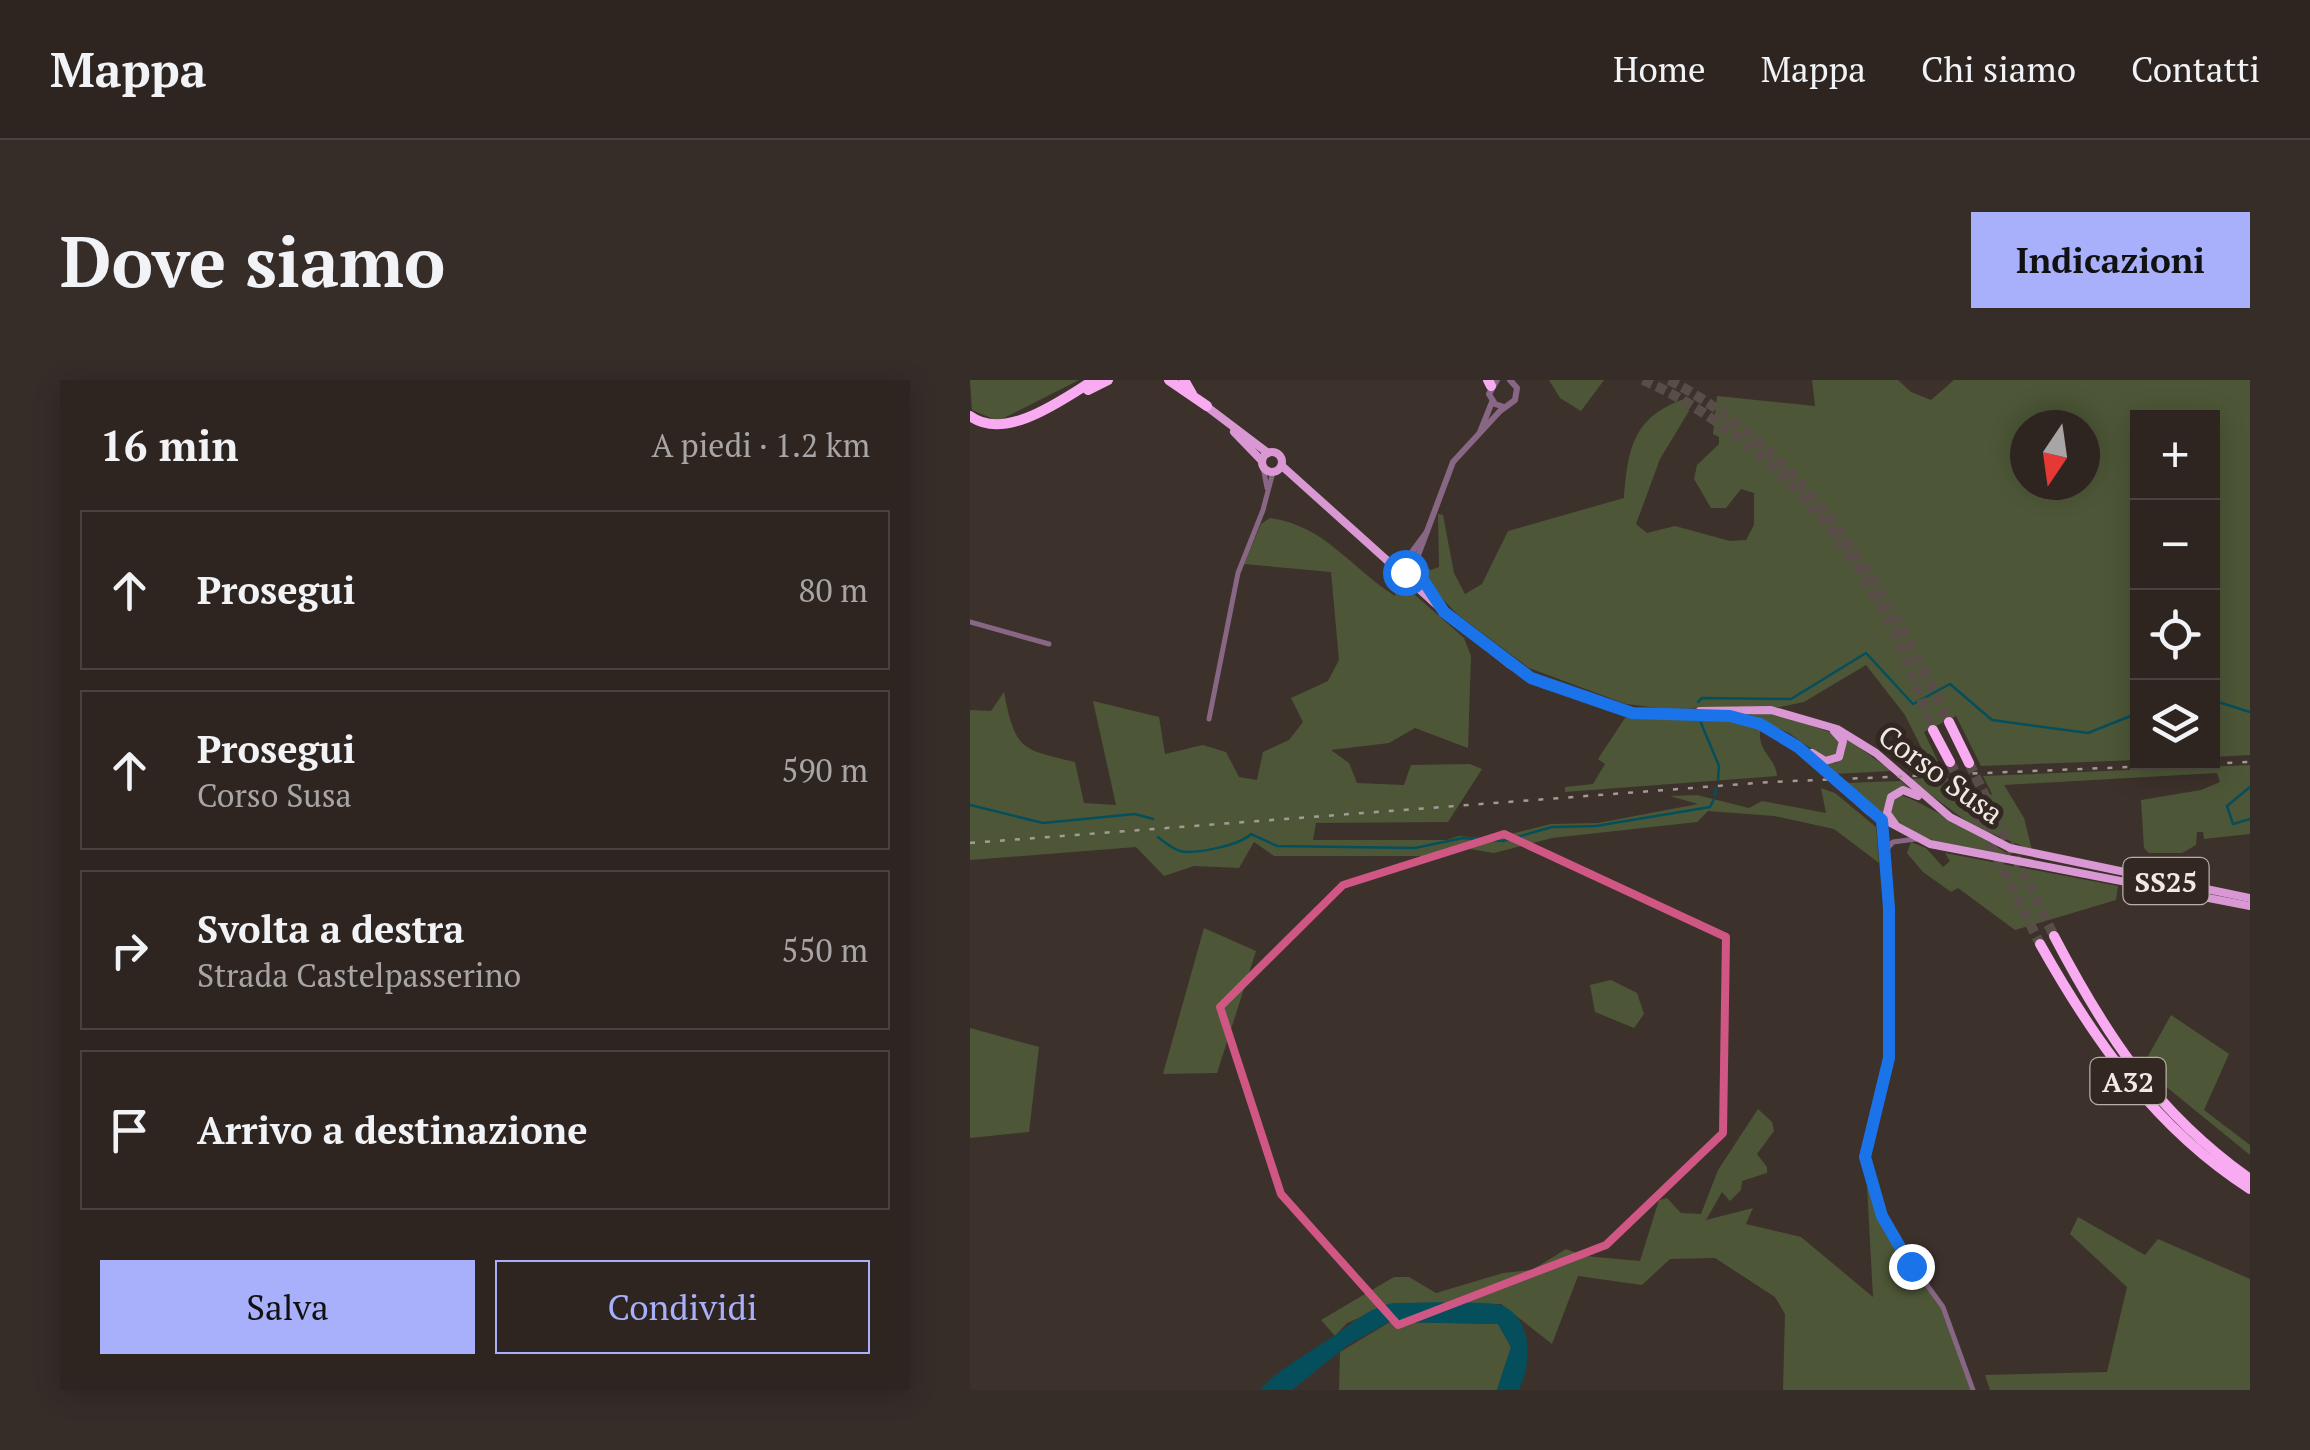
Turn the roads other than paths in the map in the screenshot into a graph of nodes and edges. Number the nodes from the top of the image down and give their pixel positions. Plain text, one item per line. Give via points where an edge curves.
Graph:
1 (1173, 380) edge
2 (1184, 380) edge
3 (1510, 380) edge
4 (1522, 380) edge
5 (1096, 382) edge
6 (1492, 382) edge
7 (1517, 388) junction
8 (1192, 394) junction
9 (1492, 401) junction
10 (1045, 406) junction
11 (1207, 406) junction
12 (1505, 407) junction
13 (970, 416) edge
14 (1480, 433) junction
15 (1264, 460) junction
16 (1277, 470) junction
17 (1267, 490) junction
18 (1427, 532) junction
19 (1414, 566) junction
20 (1398, 572) junction
21 (1444, 612) junction
22 (970, 622) edge
23 (1049, 644) dead end
24 (1799, 715) junction
25 (1666, 716) junction
26 (1209, 719) dead end
27 (1949, 722) tunnel mouth
28 (1934, 730) tunnel mouth
29 (1778, 733) junction
30 (1950, 762) tunnel mouth
31 (1969, 762) tunnel mouth
32 (1950, 817) junction
33 (1882, 820) junction
34 (1919, 840) junction
35 (1885, 851) junction
36 (2250, 898) edge
37 (2250, 906) edge
38 (2054, 936) tunnel mouth
39 (2040, 944) tunnel mouth
40 (2250, 1179) edge
41 (2250, 1189) edge
42 (1973, 1390) edge

1 - 8 main road, SS25
1 - 11 highway
2 - 8 highway
3 - 7 street
4 - 7 street
5 - 10 highway
5 - 10 highway
6 - 9 street
7 - 12 street via 1516,400
8 - 11 main road, SS25
9 - 12 street
9 - 14 street
10 - 13 highway via 1000,426
11 - 15 main road, SS25
12 - 14 street
14 - 18 street via 1449,468
15 - 16 main road, SS25
15 - 16 main road, SS25 via 1279,454
15 - 17 street
16 - 17 street
16 - 20 main road, Corso Susa / SS25
17 - 26 street via 1238,573
18 - 19 street
18 - 20 street
19 - 20 street
19 - 21 street
20 - 21 main road, Corso Susa / SS25
21 - 25 main road, Corso Susa / SS25 via 1531,678 1622,710
22 - 23 street
24 - 25 main road, Corso Susa / SS25 via 1742,708
24 - 29 main road via 1839,734 1839,757 1821,760
24 - 32 main road, Corso Susa / SS25 via 1864,745
25 - 29 main road, Corso Susa / SS25 via 1730,716
27 - 31 highway
28 - 30 highway
29 - 33 main road, Corso Susa / SS25
32 - 34 main road via 1908,791 1894,794 1888,817
32 - 36 main road, Corso Susa / SS25 via 2010,848
33 - 34 main road, Corso Susa / SS25
33 - 35 street
34 - 35 street via 1898,840
34 - 37 main road, Corso Susa / SS25
35 - 42 street via 1888,1072 1867,1138 1866,1167 1889,1233 1943,1307
38 - 40 highway, A32 via 2128,1064 2198,1139
39 - 41 highway, A32 via 2128,1080 2177,1133

